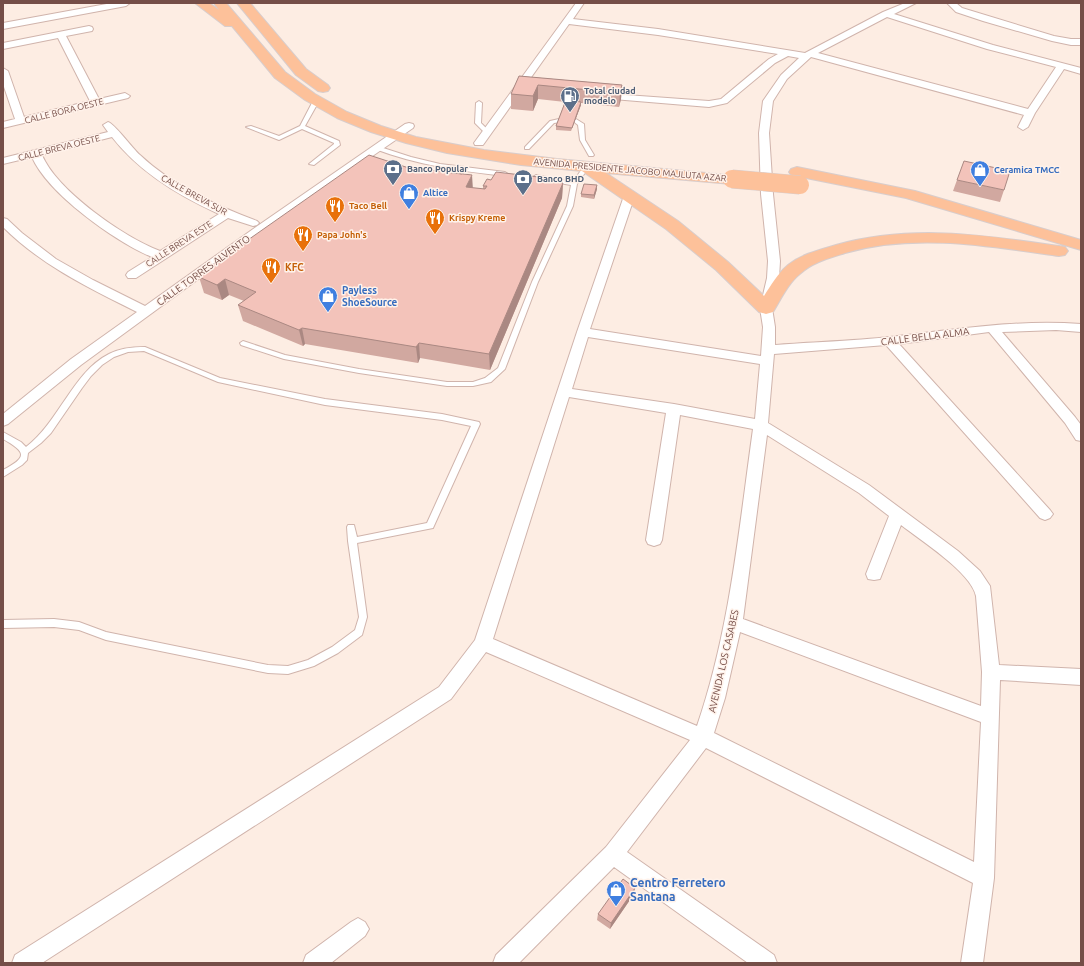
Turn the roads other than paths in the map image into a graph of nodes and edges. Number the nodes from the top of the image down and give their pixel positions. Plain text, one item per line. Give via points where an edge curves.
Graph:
1 (126, 3) edge
2 (201, 3) edge
3 (220, 3) edge
4 (244, 3) edge
5 (580, 3) edge
6 (912, 3) edge
7 (951, 3) edge
8 (886, 14) junction
9 (567, 21) junction
10 (3, 26) edge
11 (90, 28) dead end
12 (243, 33) junction
13 (61, 34) junction
14 (1081, 42) edge
15 (3, 46) edge
16 (787, 53) junction
17 (809, 55) junction
18 (1062, 65) junction
19 (3, 71) edge
20 (1081, 71) edge
21 (5, 83) edge
22 (334, 94) dead end
23 (589, 94) edge
24 (125, 96) dead end
25 (316, 101) junction
26 (96, 103) junction
27 (479, 103) dead end
28 (1030, 113) junction
29 (559, 120) edge
30 (21, 121) junction
31 (576, 121) edge
32 (3, 125) edge
33 (108, 125) dead end
34 (249, 126) dead end
35 (302, 127) junction
36 (1023, 127) dead end
37 (395, 128) junction
38 (114, 134) junction
39 (483, 138) junction
40 (377, 148) junction
41 (527, 148) junction
42 (37, 156) junction
43 (3, 161) edge
44 (589, 161) junction
45 (312, 164) dead end
46 (3, 172) edge
47 (513, 175) edge
48 (528, 176) edge
49 (798, 179) junction
50 (574, 184) junction
51 (629, 195) junction
52 (226, 214) junction
53 (3, 221) edge
54 (253, 223) dead end
55 (1081, 245) edge
56 (1059, 251) junction
57 (161, 256) junction
58 (1081, 258) edge
59 (132, 275) dead end
60 (766, 308) junction
61 (146, 311) junction
62 (992, 328) junction
63 (1081, 328) edge
64 (583, 332) junction
65 (889, 341) junction
66 (243, 343) dead end
67 (767, 355) junction
68 (564, 392) junction
69 (674, 409) junction
70 (3, 421) edge
71 (761, 426) junction
72 (3, 435) edge
73 (1081, 436) edge
74 (24, 452) junction
75 (3, 474) edge
76 (897, 514) junction
77 (1045, 514) dead end
78 (350, 527) dead end
79 (654, 540) dead end
80 (352, 541) junction
81 (874, 574) dead end
82 (734, 622) junction
83 (3, 624) edge
84 (483, 643) junction
85 (991, 672) junction
86 (1081, 677) edge
87 (990, 717) junction
88 (703, 737) junction
89 (613, 854) junction
90 (984, 878) junction
91 (358, 929) dead end
92 (23, 963) edge
93 (314, 963) edge
94 (504, 963) edge
95 (766, 963) edge
96 (972, 963) edge

1 - 10 street
2 - 12 main road
3 - 12 main road, AVENIDA PRESIDENTE JACOBO MAJLUTA AZAR
4 - 22 main road via 301,72
5 - 9 street
6 - 8 street
7 - 14 street via 959,10 986,19 1052,38
8 - 17 street
8 - 18 street
9 - 16 street via 666,33
9 - 39 street via 522,88
11 - 13 street
12 - 25 main road, AVENIDA PRESIDENTE JACOBO MAJLUTA AZAR via 279,74
13 - 15 street
13 - 26 street
16 - 17 street
16 - 23 street via 772,61 724,101 717,103
17 - 28 street
17 - 60 street via 784,77 768,102 764,133 774,261
18 - 20 street
18 - 28 street
19 - 21 street
21 - 30 street
24 - 26 street, CALLE BORA OESTE
25 - 35 lane
25 - 37 main road, AVENIDA PRESIDENTE JACOBO MAJLUTA AZAR via 331,110
26 - 30 street, CALLE BORA OESTE
27 - 39 lane via 478,123
28 - 36 street
29 - 41 lane via 552,122
30 - 32 street, CALLE BORA OESTE
31 - 44 lane via 581,124 580,136
33 - 38 street, CALLE BREVA SUR
34 - 35 lane via 279,138
35 - 45 lane via 337,142 337,145
37 - 39 main road, AVENIDA PRESIDENTE JACOBO MAJLUTA AZAR via 409,126
37 - 40 street, CALLE TORRES ALVENTO
37 - 44 main road, AVENIDA PRESIDENTE JACOBO MAJLUTA AZAR via 455,150 487,156
38 - 42 street, CALLE BREVA OESTE
38 - 52 street, CALLE BREVA SUR via 139,161 162,179
39 - 41 main road, AVENIDA PRESIDENTE JACOBO MAJLUTA AZAR
40 - 47 lane via 435,166
40 - 61 street, CALLE TORRES ALVENTO
41 - 44 main road, AVENIDA PRESIDENTE JACOBO MAJLUTA AZAR
42 - 43 street, CALLE BREVA OESTE
42 - 46 street
42 - 57 street via 58,185 99,220 123,238
44 - 49 main road, AVENIDA PRESIDENTE JACOBO MAJLUTA AZAR, bridge
44 - 50 lane
44 - 51 main road
48 - 50 lane
49 - 55 main road, AVENIDA PRESIDENTE JACOBO MAJLUTA AZAR via 909,194
49 - 56 main road, AVENIDA PRESIDENTE JACOBO MAJLUTA AZAR via 952,218
50 - 66 lane via 570,206 501,369 488,380 473,384 447,384 366,372 284,357
51 - 60 main road via 693,241
51 - 64 street
52 - 54 street, CALLE BREVA SUR
52 - 57 street, CALLE BREVA ESTE
53 - 61 street via 17,236 60,266
56 - 58 main road, AVENIDA PRESIDENTE JACOBO MAJLUTA AZAR
56 - 60 main road via 940,236 893,238 846,246 812,258 790,272
57 - 59 street, CALLE BREVA ESTE
60 - 67 street, AVENIDA LOS CASABES via 769,327
61 - 70 street, CALLE TORRES ALVENTO via 76,362
62 - 63 street, CALLE BELLA ALMA
62 - 65 street, CALLE BELLA ALMA
62 - 73 street
64 - 67 street, CALLE BELLA ALMA
64 - 68 street
65 - 67 street, CALLE BELLA ALMA
65 - 77 street
67 - 71 street, AVENIDA LOS CASABES
68 - 69 street
68 - 84 street
69 - 71 street
69 - 79 street
71 - 76 street via 864,489
71 - 82 street, AVENIDA LOS CASABES
72 - 74 lane via 21,446
74 - 75 lane via 23,460
74 - 80 lane via 37,443 52,426 78,386 99,363 110,355 132,348 145,349 218,380 325,402 442,417 476,424 430,526
76 - 81 street
76 - 85 street via 952,555 982,586
78 - 80 lane
80 - 83 lane via 363,617 359,632 335,650 311,663 288,670 268,669 106,636 78,626 54,623
82 - 87 street
82 - 88 street, AVENIDA LOS CASABES via 716,698
84 - 88 street
84 - 92 street via 445,693
85 - 86 street
85 - 87 street
87 - 90 street
88 - 89 street, AVENIDA LOS CASABES
88 - 90 street
89 - 94 street, AVENIDA LOS CASABES
89 - 95 street
90 - 96 street
91 - 93 street

